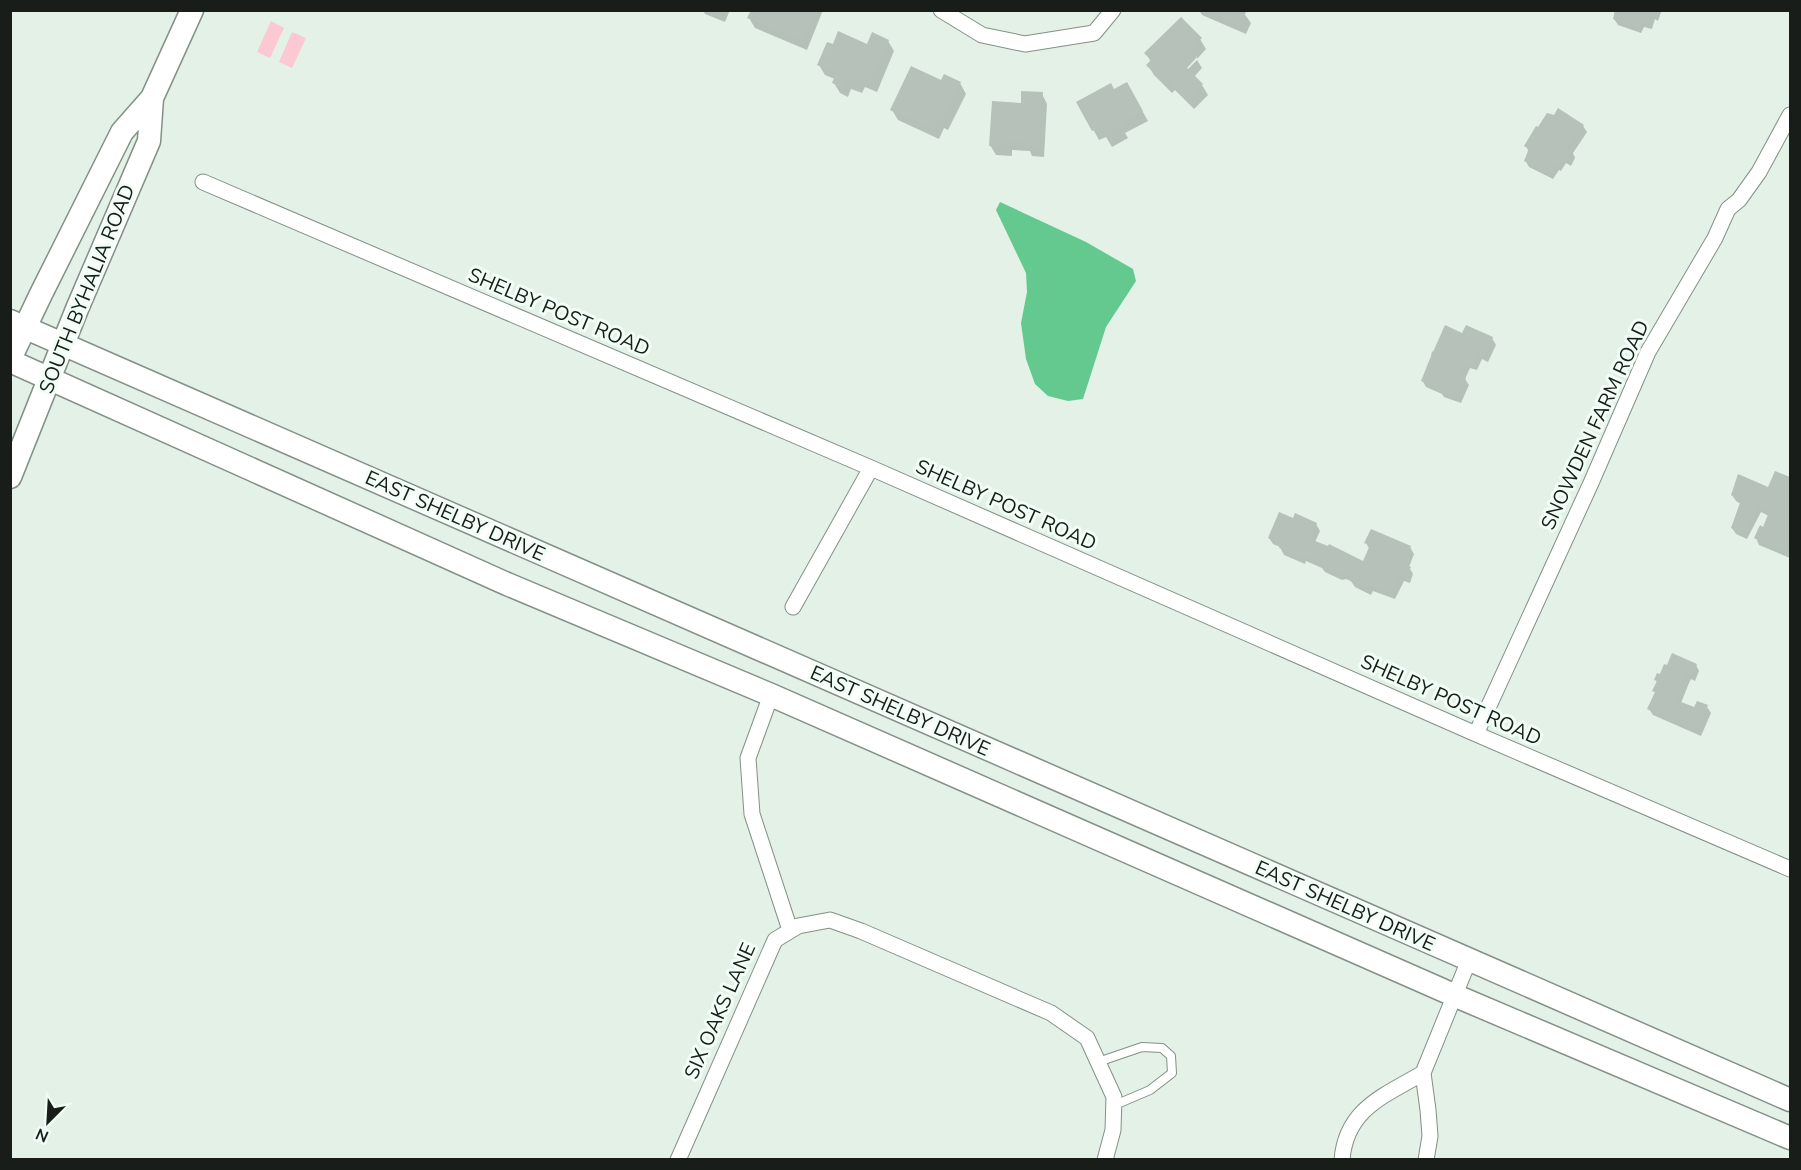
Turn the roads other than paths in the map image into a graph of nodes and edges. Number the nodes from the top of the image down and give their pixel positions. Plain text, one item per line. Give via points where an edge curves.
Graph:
1 (192, 10) edge
2 (941, 10) edge
3 (1113, 10) edge
4 (152, 98) junction
5 (1791, 115) edge
6 (203, 182) dead end
7 (18, 324) edge
8 (63, 344) junction
9 (10, 360) edge
10 (50, 379) junction
11 (871, 468) junction
12 (10, 477) edge
13 (793, 607) dead end
14 (771, 695) junction
15 (1476, 734) junction
16 (1791, 869) edge
17 (790, 930) junction
18 (1469, 960) junction
19 (1456, 996) junction
20 (1098, 1062) junction
21 (1423, 1073) junction
22 (1791, 1100) edge
23 (1115, 1105) junction
24 (1791, 1138) edge
25 (678, 1160) edge
26 (1105, 1160) edge
27 (1342, 1160) edge
28 (1426, 1160) edge

1 - 4 main road, SOUTH BYHALIA ROAD
2 - 3 street via 982,35 1025,44 1094,33
4 - 7 main road, SOUTH BYHALIA ROAD via 122,132
4 - 8 main road, SOUTH BYHALIA ROAD via 149,141
5 - 15 street, SNOWDEN FARM ROAD via 1759,172 1728,209 1647,352
6 - 11 street, SHELBY POST ROAD
7 - 8 main road, EAST SHELBY DRIVE
7 - 9 main road, SOUTH BYHALIA ROAD
8 - 10 main road, SOUTH BYHALIA ROAD
8 - 18 main road, EAST SHELBY DRIVE
9 - 10 main road, EAST SHELBY DRIVE
10 - 12 main road, SOUTH BYHALIA ROAD
10 - 14 main road, EAST SHELBY DRIVE via 507,584
11 - 13 street
11 - 15 street, SHELBY POST ROAD
14 - 17 street via 748,758 752,814
14 - 19 main road, EAST SHELBY DRIVE
15 - 16 street, SHELBY POST ROAD
17 - 20 street via 830,921 861,931 1051,1013 1087,1038
17 - 25 street, SIX OAKS LANE via 775,940
18 - 19 street
18 - 22 main road, EAST SHELBY DRIVE
19 - 21 street
19 - 24 main road, EAST SHELBY DRIVE
20 - 23 street
20 - 23 lane via 1142,1047 1162,1048 1171,1056 1172,1073 1150,1090
21 - 27 street via 1373,1102 1356,1117 1347,1132
21 - 28 street via 1430,1136
23 - 26 street

